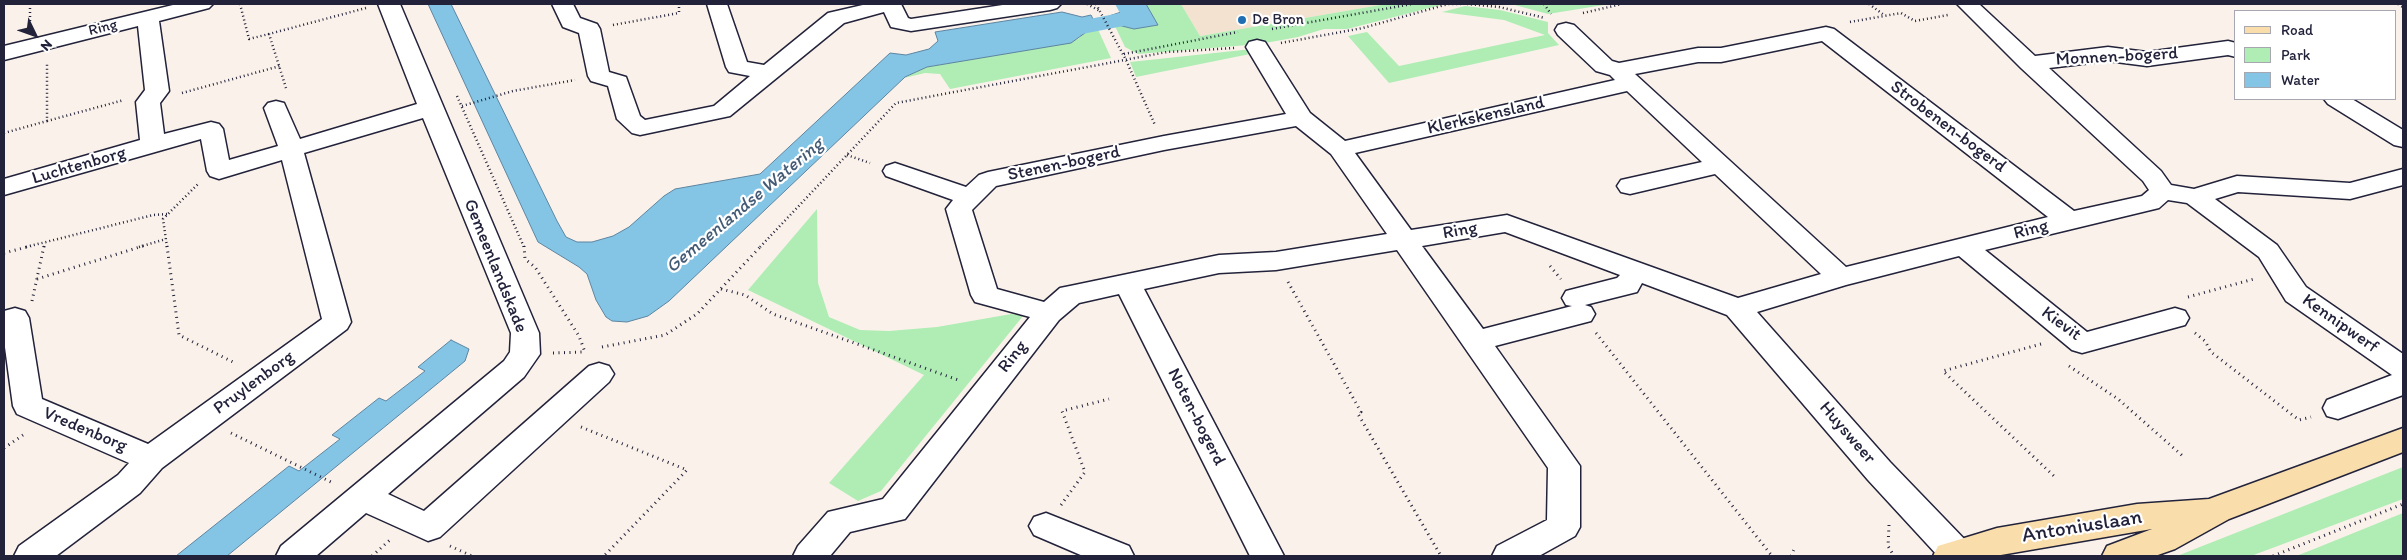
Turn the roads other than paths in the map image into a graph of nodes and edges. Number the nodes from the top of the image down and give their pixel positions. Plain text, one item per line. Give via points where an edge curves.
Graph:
1 (202, 4) edge
2 (563, 4) edge
3 (717, 4) edge
4 (891, 4) edge
5 (1050, 4) edge
6 (380, 5) edge
7 (1970, 7) edge
8 (148, 17) junction
9 (1565, 21) road end
10 (1252, 40) road end
11 (2234, 50) edge
12 (4, 53) edge
13 (2029, 63) junction
14 (768, 73) junction
15 (1625, 77) junction
16 (2338, 100) edge
17 (276, 108) road end
18 (430, 108) junction
19 (1301, 118) junction
20 (2403, 140) edge
21 (154, 144) junction
22 (291, 149) junction
23 (1340, 149) junction
24 (1721, 165) junction
25 (895, 171) dead end
26 (2403, 177) edge
27 (1630, 186) dead end
28 (4, 187) edge
29 (2163, 191) junction
30 (969, 197) junction
31 (2195, 197) junction
32 (2070, 220) junction
33 (1405, 241) junction
34 (1965, 247) junction
35 (1636, 271) junction
36 (1842, 277) junction
37 (1128, 284) junction
38 (2181, 307) road end
39 (1737, 308) junction
40 (1049, 313) junction
41 (10, 319) edge
42 (1476, 341) junction
43 (592, 363) road end
44 (2403, 368) edge
45 (2403, 383) edge
46 (2338, 408) road end
47 (2403, 440) edge
48 (151, 459) junction
49 (363, 497) junction
50 (2216, 510) junction
51 (1046, 526) road end
52 (1261, 554) edge
53 (1955, 555) edge
54 (32, 556) edge
55 (293, 556) edge
56 (810, 556) edge
57 (1117, 556) edge
58 (1509, 556) edge
59 (2119, 556) edge

1 - 8 street, Ring
2 - 14 street via 571,22 589,29 599,76 618,82 629,119 640,128 722,110
3 - 14 street via 736,67
4 - 5 street via 900,22 911,24
4 - 14 street via 836,18
6 - 18 street, Gemeenlandskade
7 - 13 street
8 - 12 street, Ring
8 - 21 street
9 - 15 street via 1604,66
10 - 19 street
11 - 13 street, Monnen-bogerd via 2148,59 2108,54
13 - 29 street via 2152,176
15 - 23 street, Klerkskensland
15 - 24 street
15 - 32 street, Strobenen-bogerd via 1698,55 1721,55 1826,34
16 - 20 street
17 - 22 street, Pruylenborg
18 - 22 street
18 - 49 street, Gemeenlandskade via 525,333 525,354 514,369
19 - 23 street
19 - 30 street, Stenen-bogerd via 988,180
21 - 22 street via 211,129 219,171
21 - 28 street, Luchtenborg
22 - 48 street, Pruylenborg via 337,322
23 - 33 street
24 - 27 street
24 - 36 street
25 - 30 street
26 - 31 street via 2350,191 2238,184
29 - 31 street, Kennipwerf
29 - 32 street, Ring via 2150,202
30 - 40 street, Stenen-bogerd via 959,209 985,295
31 - 44 street, Kennipwerf via 2268,251 2296,294
32 - 34 street, Ring
33 - 35 street, Ring via 1507,223
33 - 37 street, Ring via 1276,262 1220,264
33 - 42 street
34 - 36 street, Ring
34 - 38 street, Kievit via 2074,353
35 - 39 street, Ring
35 - 42 street via 1627,285 1578,306
36 - 39 street, Ring
37 - 40 street, Ring via 1070,295
37 - 52 street, Noten-bogerd
39 - 53 street, Huysweer
40 - 56 street, Ring via 893,510 840,521
41 - 48 street, Vredenborg via 28,406
42 - 58 street via 1564,466 1562,527
43 - 49 street via 552,416 428,528
45 - 46 street
47 - 50 main road, Antoniuslaan
48 - 54 street, Pruylenborg via 129,484
49 - 55 street, Gemeenlandskade
50 - 53 main road, Antoniuslaan via 2137,517 1997,542
50 - 59 main road, Antoniuslaan via 2162,539
51 - 57 street

